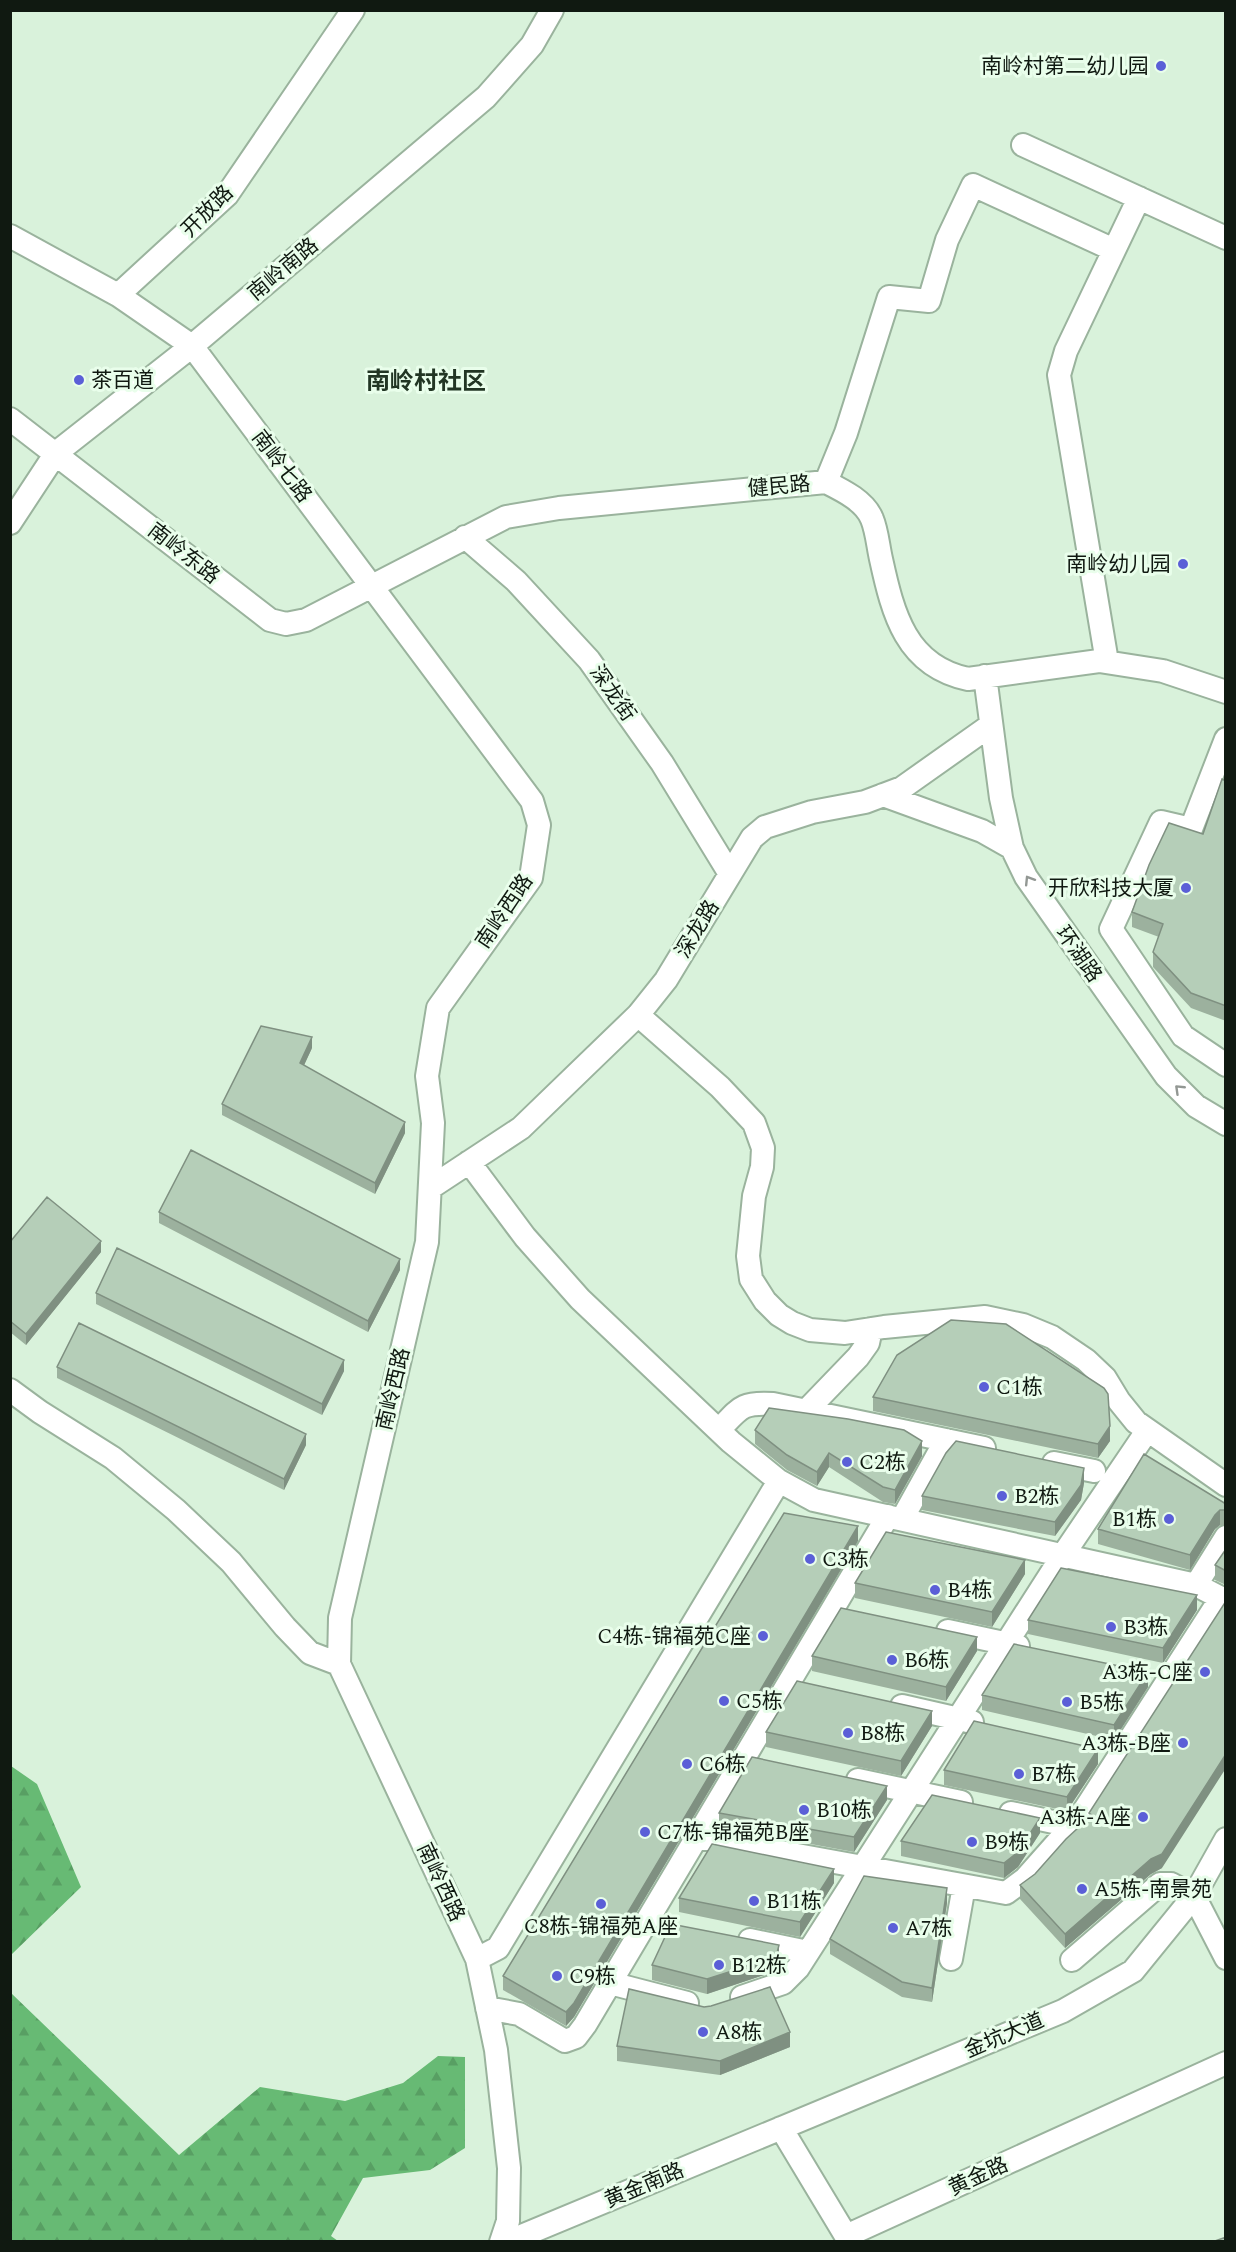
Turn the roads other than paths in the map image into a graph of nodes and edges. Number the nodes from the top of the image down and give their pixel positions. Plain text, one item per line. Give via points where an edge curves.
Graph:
1 (353, 10) edge
2 (552, 10) edge
3 (1023, 145) dead end
4 (1139, 198) junction
5 (10, 236) edge
6 (1226, 238) edge
7 (1114, 250) junction
8 (118, 295) junction
9 (192, 346) junction
10 (10, 419) edge
11 (56, 453) junction
12 (826, 482) junction
13 (10, 523) edge
14 (465, 537) junction
15 (371, 586) junction
16 (1107, 662) junction
17 (986, 676) junction
18 (1226, 692) edge
19 (992, 725) junction
20 (1226, 739) edge
21 (883, 795) junction
22 (1012, 848) junction
23 (730, 874) junction
24 (638, 1015) junction
25 (1226, 1065) edge
26 (1226, 1124) edge
27 (469, 1162) junction
28 (430, 1188) junction
29 (871, 1329) junction
30 (10, 1390) edge
31 (806, 1411) junction
32 (719, 1430) junction
33 (1147, 1431) junction
34 (946, 1440) junction
35 (1003, 1452) edge
36 (1037, 1459) edge
37 (1094, 1471) dead end
38 (779, 1481) junction
39 (1226, 1485) edge
40 (895, 1518) junction
41 (1226, 1537) edge
42 (1063, 1555) junction
43 (1196, 1585) junction
44 (834, 1607) junction
45 (857, 1612) edge
46 (926, 1627) edge
47 (1006, 1644) junction
48 (1041, 1651) edge
49 (339, 1664) junction
50 (1146, 1673) edge
51 (1170, 1678) junction
52 (790, 1680) junction
53 (813, 1685) edge
54 (880, 1701) edge
55 (958, 1718) junction
56 (993, 1726) edge
57 (1097, 1750) edge
58 (1120, 1755) junction
59 (745, 1756) junction
60 (767, 1761) edge
61 (834, 1775) edge
62 (911, 1791) junction
63 (1072, 1826) junction
64 (697, 1838) junction
65 (1226, 1839) edge
66 (862, 1867) junction
67 (964, 1886) junction
68 (1194, 1896) junction
69 (648, 1920) junction
70 (671, 1924) edge
71 (1219, 1929) edge
72 (728, 1936) edge
73 (808, 1952) junction
74 (477, 1959) junction
75 (951, 1959) dead end
76 (1226, 1959) edge
77 (1072, 1960) dead end
78 (610, 1983) junction
79 (487, 2008) junction
80 (1226, 2063) edge
81 (781, 2128) junction
82 (501, 2241) edge
83 (507, 2241) edge

1 - 8 street, 开放路 via 227,195
2 - 9 street, 南岭南路 via 532,45 486,97
3 - 4 street
4 - 6 street
4 - 7 street
5 - 8 street
7 - 12 street via 973,185 947,240 929,301 889,297 846,433
7 - 16 street via 1066,351 1059,375
8 - 9 street
9 - 11 street, 南岭南路
9 - 15 street, 南岭七路
10 - 11 street, 南岭东路
11 - 13 street, 南岭南路
11 - 15 street, 南岭东路 via 270,620 286,624 306,620
12 - 14 street, 健民路 via 559,508 506,517
12 - 17 street, 健民路 via 846,492 872,517 888,594 904,634 927,662 951,675 968,679
14 - 15 street, 健民路
14 - 23 street, 深龙街 via 516,581 589,660 662,763
15 - 28 street, 南岭西路 via 532,801 540,825 531,878 438,1008 427,1076 433,1123
16 - 17 street, 健民路
16 - 18 street, 健民路 via 1163,671
17 - 19 street, 环湖路
19 - 21 street, 深龙路 via 902,788
19 - 22 street, 环湖路
20 - 25 street via 1191,829 1161,822 1111,929 1183,1036
21 - 22 street via 982,831
21 - 23 street, 深龙路 via 765,827 752,838
26 -> 22 street, 环湖路 via 1196,1106 1166,1076 1026,877
23 - 24 street, 深龙路 via 666,980
24 - 27 street, 深龙路 via 521,1128
24 - 29 street via 754,1123 763,1148 748,1256 752,1279 765,1301 778,1315 810,1330 845,1333
27 - 28 street, 深龙路
27 - 32 street via 525,1237 580,1299
28 - 49 street, 南岭西路 via 427,1242 340,1618
29 - 31 street via 868,1343 858,1357
29 - 33 street via 985,1317 1023,1325 1052,1337 1086,1360
30 - 49 street via 113,1458 176,1510 231,1562 310,1653
31 - 32 street via 752,1403 738,1410
31 - 34 street
32 - 38 street
33 - 39 street
33 - 42 street
34 - 35 street
34 - 40 street
36 - 37 street
38 - 40 street via 814,1500
38 - 74 street via 498,1948
40 - 42 street
40 - 44 street
41 - 43 street
42 - 43 street
42 - 47 street
43 - 51 street via 1221,1598
44 - 45 street
44 - 52 street
46 - 47 street
47 - 48 street
47 - 55 street
49 - 74 street, 南岭西路
50 - 51 street
51 - 58 street
52 - 53 street
52 - 59 street
54 - 55 street
55 - 56 street
55 - 62 street
57 - 58 street
58 - 63 street
59 - 60 street
59 - 64 street
61 - 62 street
62 - 63 street
62 - 66 street
63 - 67 street via 1025,1879 1006,1893
64 - 66 street
64 - 69 street
65 - 68 street
66 - 67 street
66 - 73 street
67 - 75 street
68 - 71 street
68 - 77 street via 1171,1884 1160,1884
68 - 81 street, 金坑大道 via 1133,1971 1063,2011
69 - 70 street
69 - 78 street
71 - 76 street
72 - 73 street
73 - 78 street via 783,1983 712,2006
74 - 79 street, 南岭西路
78 - 79 street via 576,2037 565,2041 519,2014
79 - 82 street, 南岭西路 via 496,2050 509,2168 508,2221
80 - 81 street, 黄金路 via 846,2236
81 - 83 street, 黄金南路

